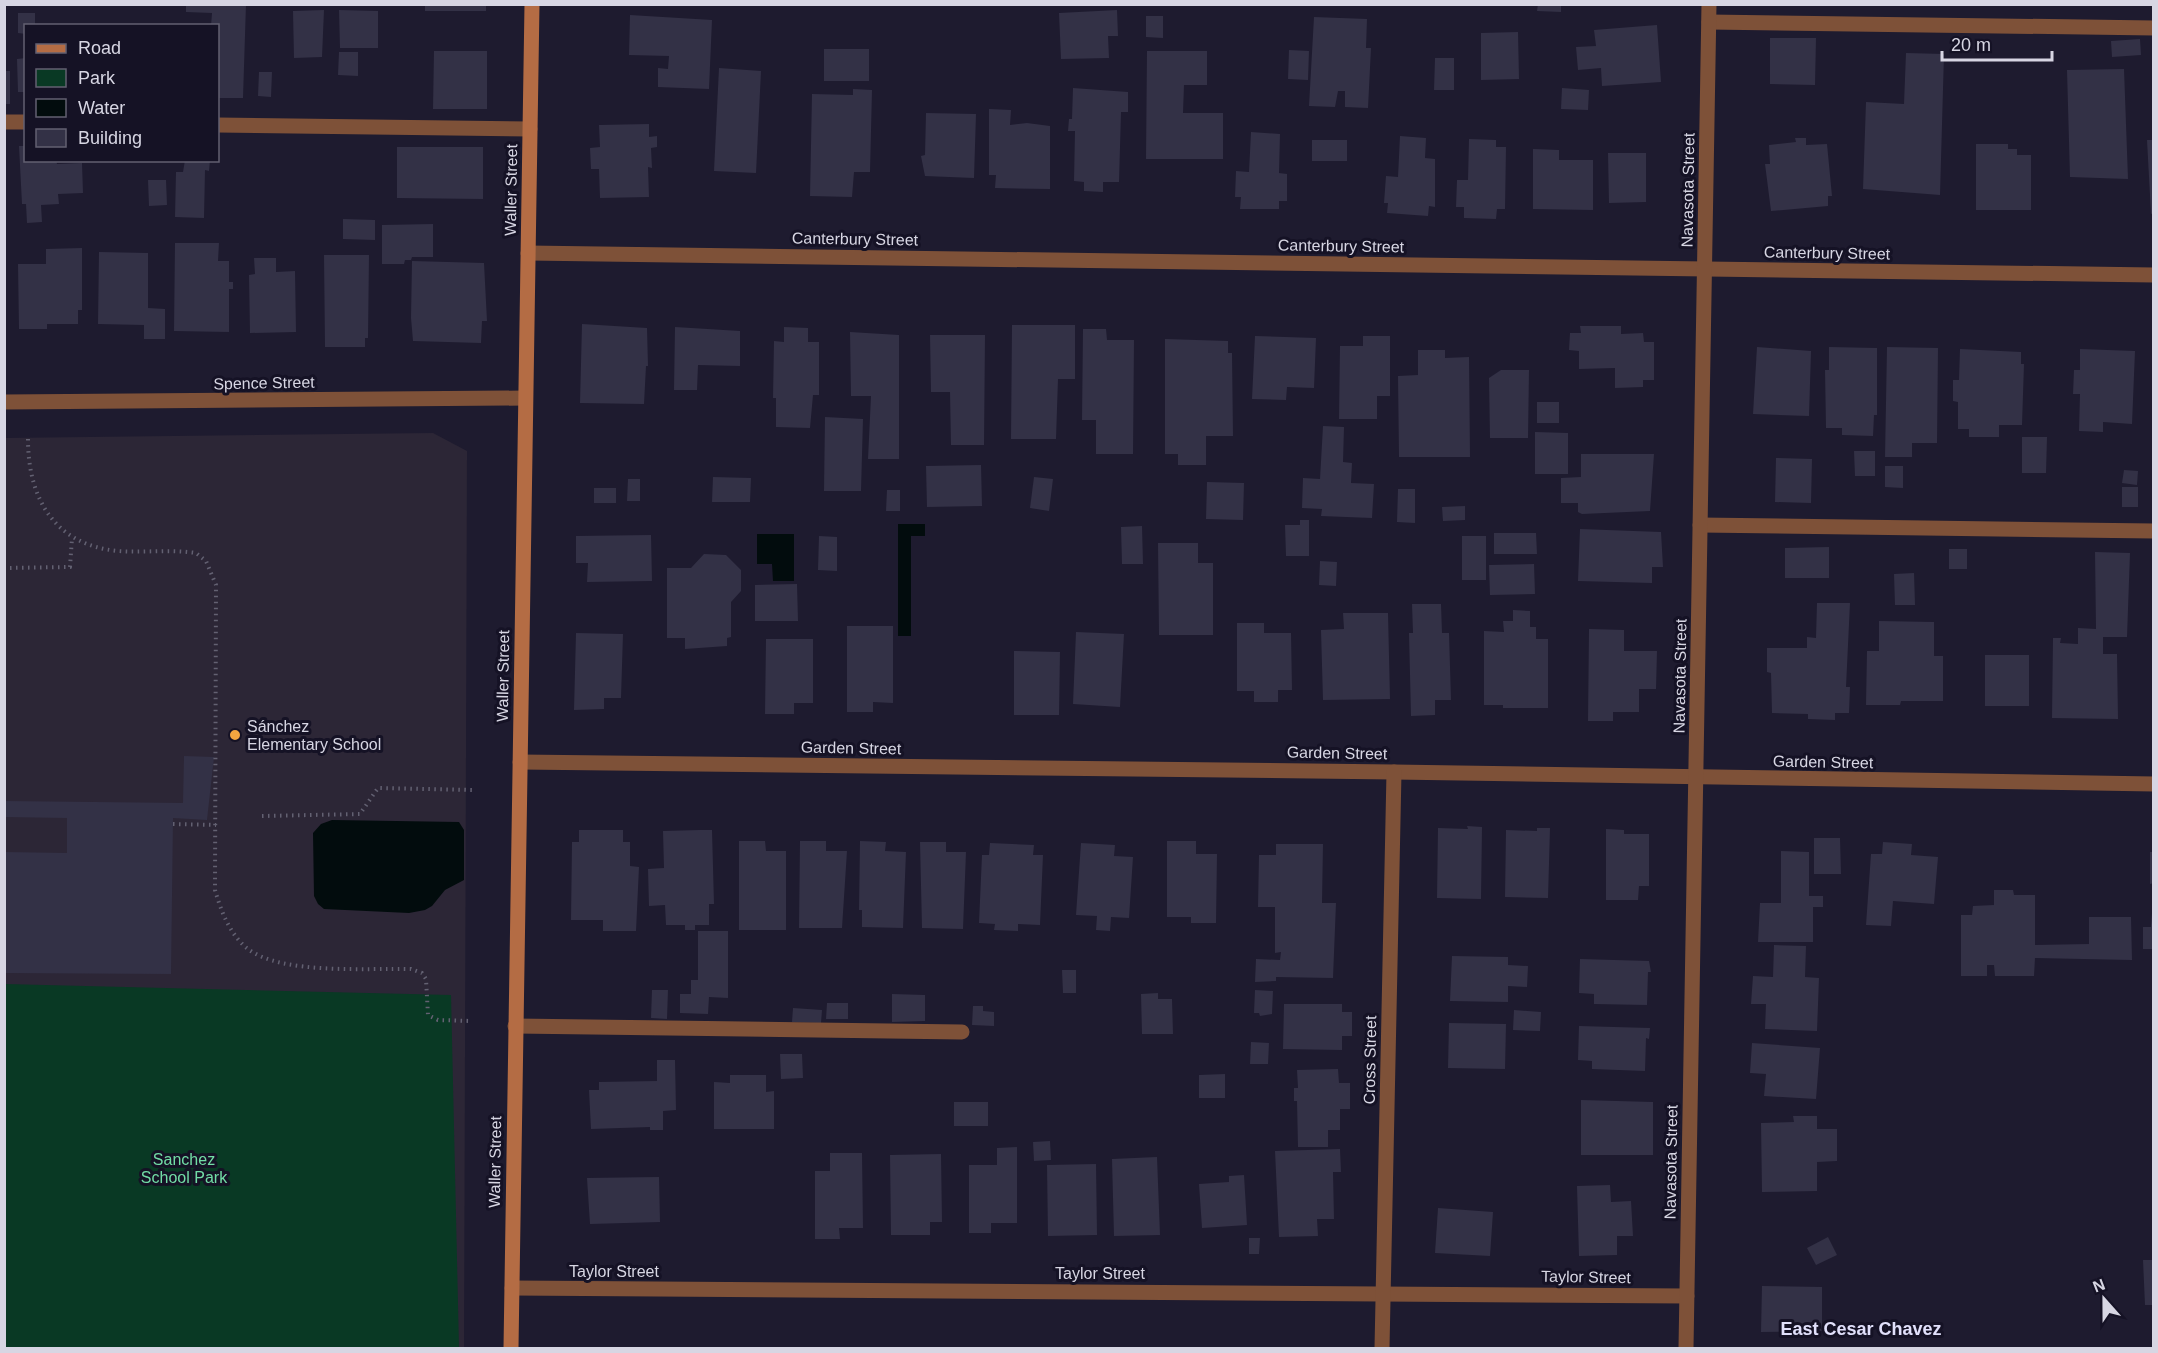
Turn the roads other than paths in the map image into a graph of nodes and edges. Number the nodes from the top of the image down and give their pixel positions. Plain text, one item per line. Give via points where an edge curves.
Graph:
1 (532, 4) edge
2 (1709, 4) edge
3 (1709, 22) junction
4 (2154, 28) edge
5 (4, 122) edge
6 (24, 122) edge
7 (219, 125) edge
8 (530, 129) junction
9 (528, 253) junction
10 (1704, 269) junction
11 (2154, 275) edge
12 (525, 398) junction
13 (4, 402) edge
14 (1700, 525) junction
15 (2154, 531) edge
16 (520, 762) junction
17 (1394, 772) junction
18 (1696, 778) junction
19 (2154, 784) edge
20 (515, 1026) junction
21 (962, 1032) dead end
22 (512, 1288) junction
23 (1383, 1292) junction
24 (1687, 1296) junction
25 (511, 1348) edge
26 (1382, 1348) edge
27 (1686, 1348) edge

1 - 8 street, Waller Street
2 - 3 street, Navasota Street
3 - 4 street
3 - 10 street, Navasota Street
5 - 6 street
7 - 8 street
8 - 9 street, Waller Street
9 - 10 street, Canterbury Street
9 - 12 street, Waller Street
10 - 11 street, Canterbury Street
10 - 14 street, Navasota Street
12 - 13 street, Spence Street
12 - 16 street, Waller Street
14 - 15 street
14 - 18 street, Navasota Street
16 - 17 street, Garden Street
16 - 20 street, Waller Street
17 - 18 street, Garden Street
17 - 23 street, Cross Street
18 - 19 street, Garden Street
18 - 24 street, Navasota Street
20 - 21 street
20 - 22 street, Waller Street
22 - 23 street, Taylor Street
22 - 25 street, Waller Street
23 - 24 street, Taylor Street
23 - 26 street, Cross Street
24 - 27 street, Navasota Street

